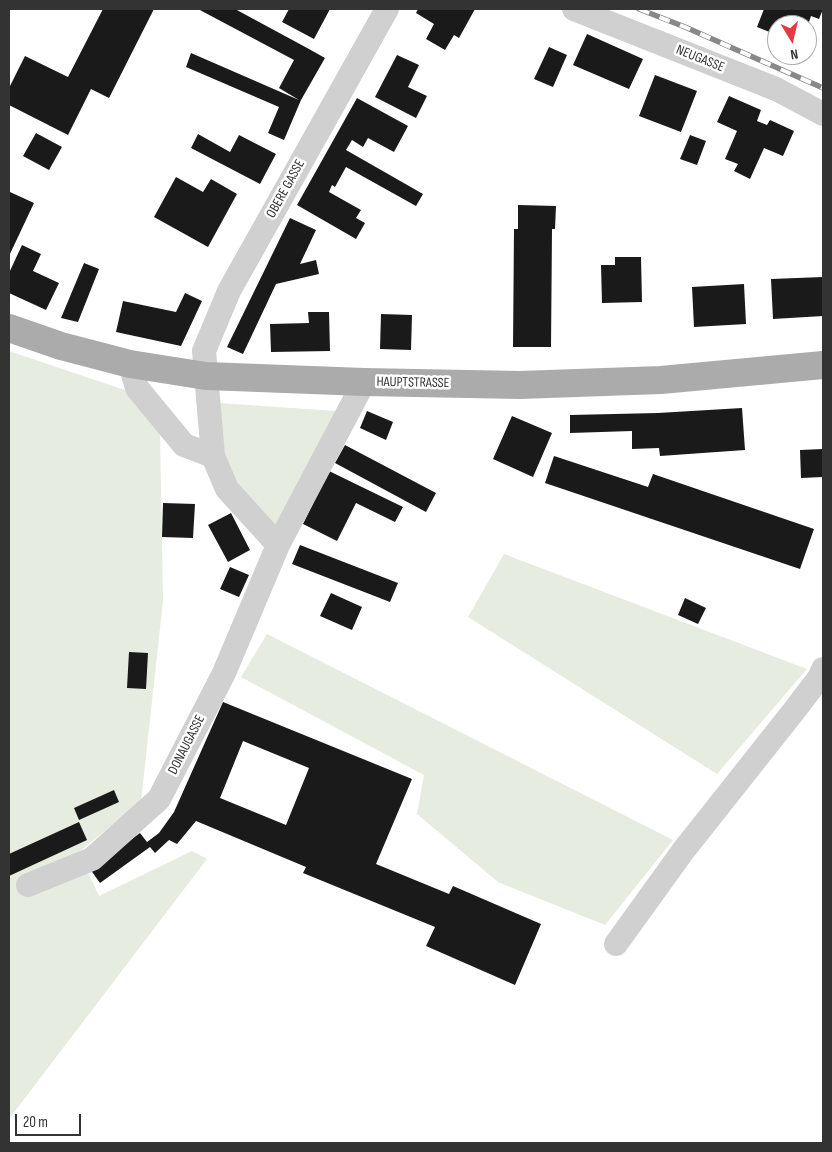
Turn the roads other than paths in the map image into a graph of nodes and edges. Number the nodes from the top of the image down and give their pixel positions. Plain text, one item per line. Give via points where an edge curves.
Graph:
1 (387, 9) edge
2 (574, 9) edge
3 (823, 114) edge
4 (9, 328) edge
5 (130, 364) junction
6 (823, 365) edge
7 (206, 376) junction
8 (364, 382) junction
9 (213, 456) junction
10 (278, 545) junction
11 (823, 668) edge
12 (28, 886) dead end
13 (616, 944) dead end

1 - 7 street, OBERE GASSE via 229,291 204,351
2 - 3 street, NEUGASSE via 776,89
4 - 5 main road, HAUPTSTRASSE
5 - 7 main road, HAUPTSTRASSE
5 - 9 street via 137,388 184,445
6 - 8 main road, HAUPTSTRASSE via 624,382 520,385
7 - 8 main road, HAUPTSTRASSE
7 - 9 street
8 - 10 street, DONAUGASSE
9 - 10 street via 227,489
10 - 12 street, DONAUGASSE via 224,673 159,799 92,858
11 - 13 street via 819,678 683,851

